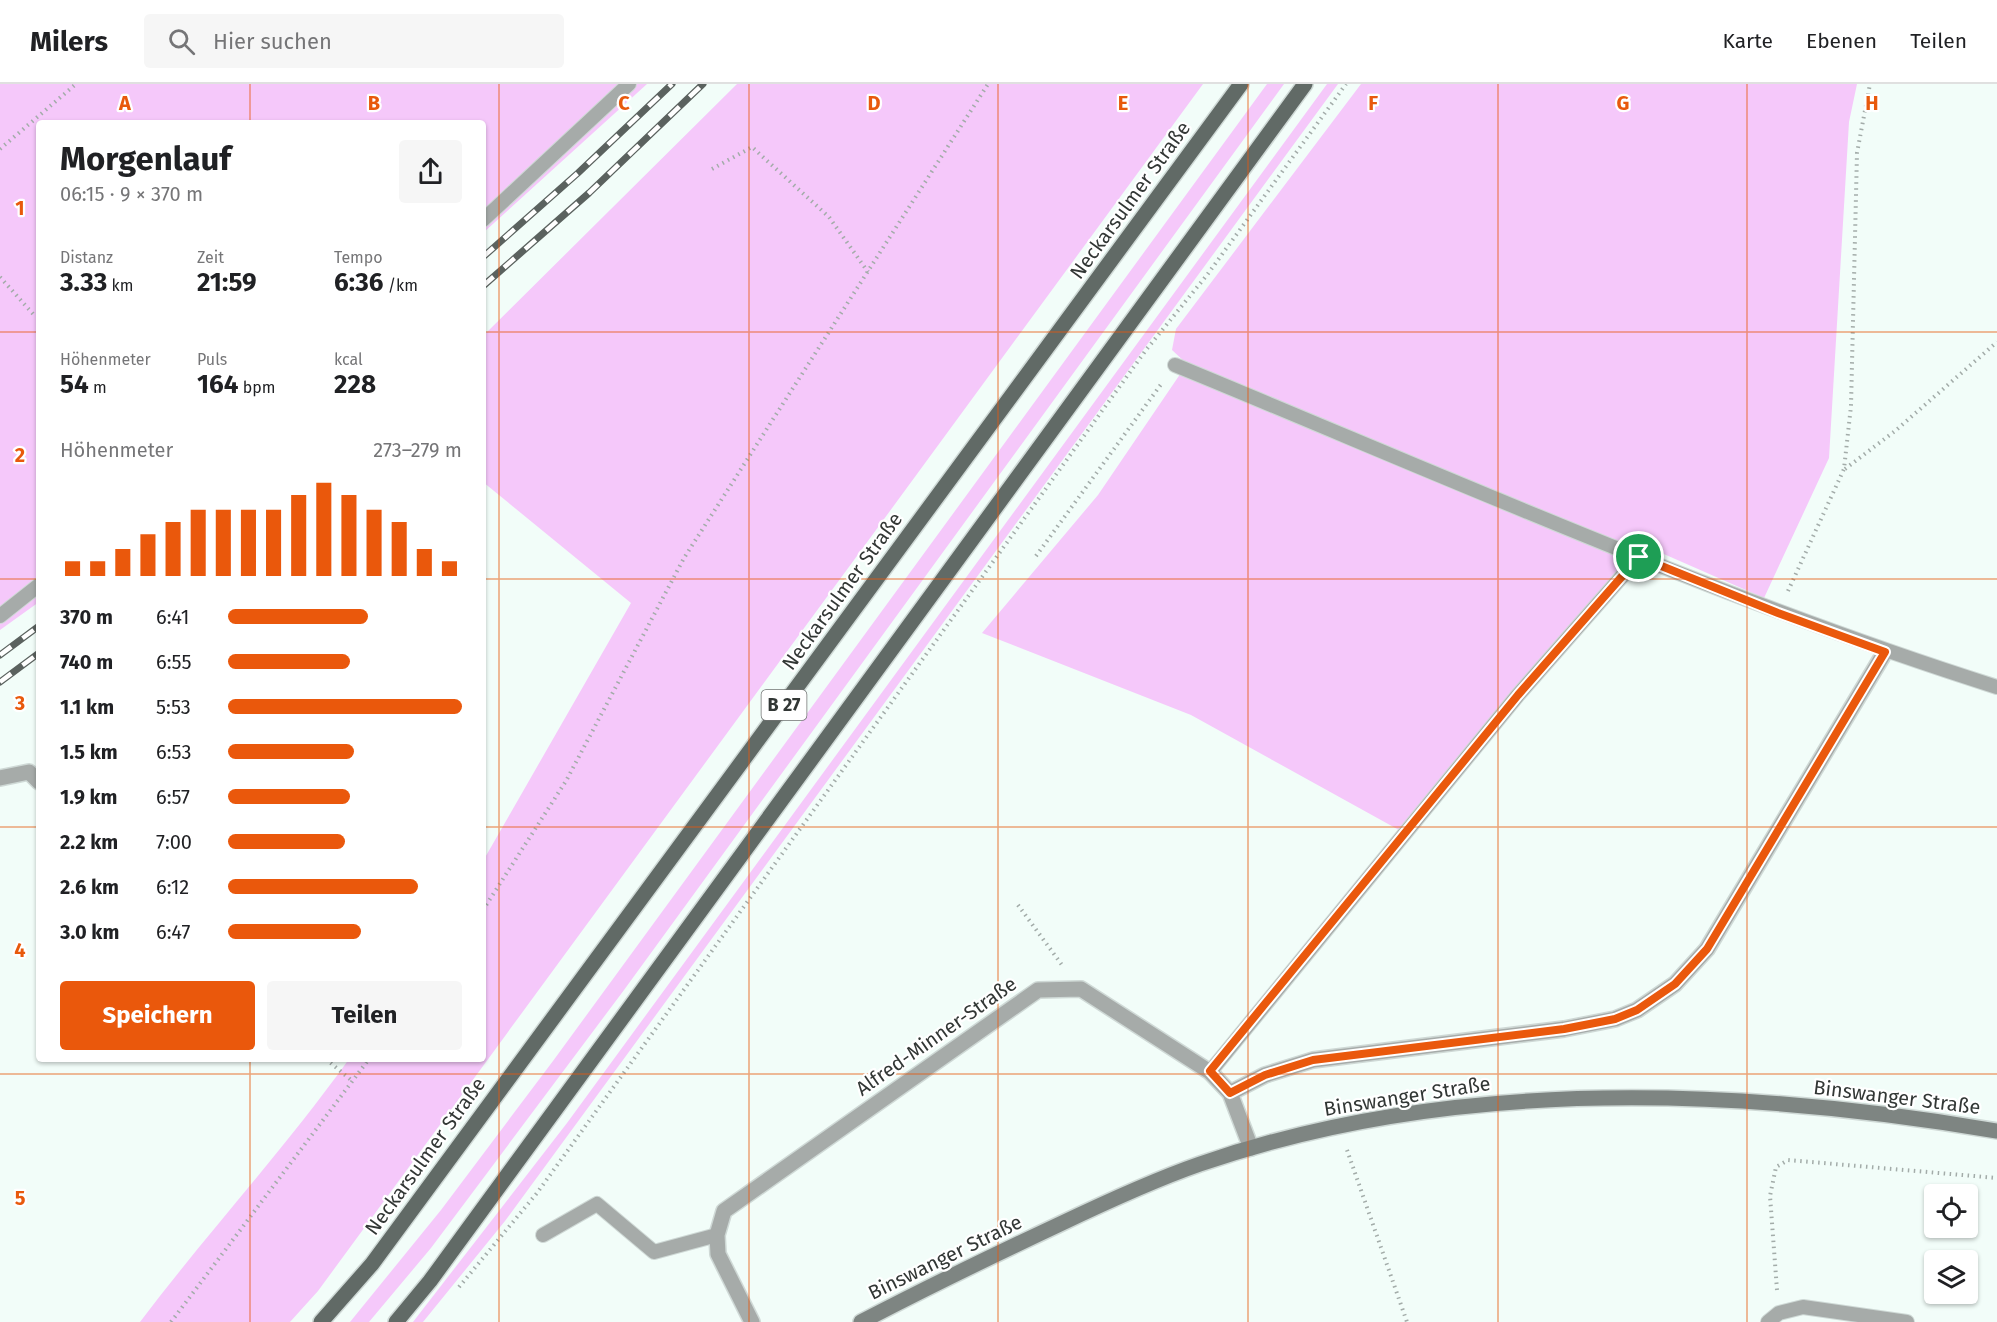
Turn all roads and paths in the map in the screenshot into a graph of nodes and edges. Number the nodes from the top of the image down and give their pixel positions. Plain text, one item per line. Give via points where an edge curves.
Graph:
1 (76, 84) edge
2 (628, 84) edge
3 (988, 84) edge
4 (1241, 84) edge
5 (1305, 84) edge
6 (1346, 84) edge
7 (1870, 84) edge
8 (0, 149) edge
9 (712, 169) dead end
10 (486, 217) edge
11 (868, 272) junction
12 (0, 277) edge
13 (34, 315) dead end
14 (1997, 342) edge
15 (1175, 365) joint
16 (1844, 470) junction
17 (1036, 556) dead end
18 (1639, 557) junction
19 (36, 587) edge
20 (1778, 613) junction
21 (0, 616) edge
22 (1885, 652) junction
23 (1997, 687) edge
24 (0, 778) edge
25 (36, 779) edge
26 (486, 905) edge
27 (1018, 905) dead end
28 (1081, 989) junction
29 (330, 1062) edge
30 (366, 1062) edge
31 (1210, 1071) junction
32 (351, 1080) junction
33 (1230, 1093) junction
34 (1339, 1126) junction
35 (1997, 1131) edge
36 (1251, 1148) junction
37 (1997, 1178) edge
38 (543, 1234) dead end
39 (717, 1235) junction
40 (453, 1294) dead end
41 (1779, 1313) junction
42 (171, 1322) edge
43 (321, 1322) edge
44 (396, 1322) edge
45 (752, 1322) edge
46 (861, 1322) edge
47 (1407, 1322) edge
48 (1768, 1322) edge
49 (1907, 1322) edge

1 - 8 path
2 - 10 lane
3 - 11 path
4 - 43 main road, Neckarsulmer Straße / B 27 via 372,1264
5 - 44 main road, B 27 via 430,1281
6 - 40 path via 1207,275 1146,350 537,1193
7 - 16 path via 1857,153 1851,406
9 - 11 path via 752,147 829,217
11 - 26 path via 684,558 566,781
12 - 13 path
14 - 16 path
15 - 17 path
15 - 18 lane
16 - 20 path
18 - 20 lane
18 - 31 lane via 1518,695
19 - 21 lane
20 - 22 lane
22 - 23 lane
22 - 33 street via 1707,949 1675,984 1637,1010 1615,1019 1564,1029 1313,1060 1265,1075
24 - 25 street via 28,772
27 - 28 path
28 - 31 street
28 - 39 street, Alfred-Minner-Straße via 1038,990 724,1211
29 - 32 path
30 - 32 path
31 - 33 street
32 - 42 path
33 - 36 street
34 - 35 main road, Binswanger Straße via 1519,1100 1646,1099 1784,1104
34 - 36 main road, Binswanger Straße
34 - 47 path
36 - 46 main road, Binswanger Straße via 1111,1200
37 - 41 path via 1788,1160 1776,1167 1770,1196
38 - 39 lane via 597,1204 654,1252
39 - 45 street via 718,1254
41 - 48 lane
41 - 49 lane via 1803,1307

